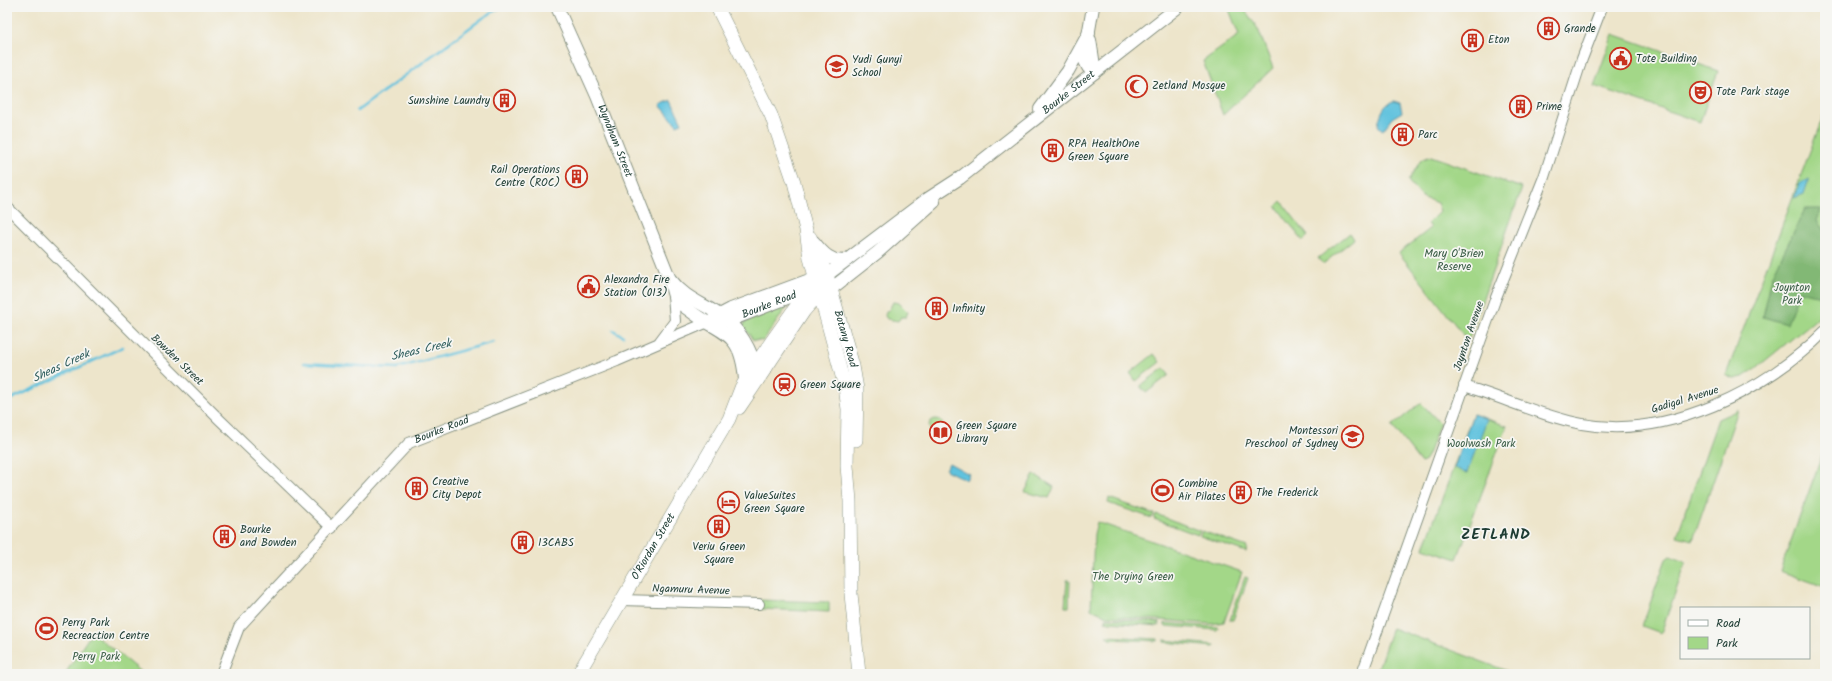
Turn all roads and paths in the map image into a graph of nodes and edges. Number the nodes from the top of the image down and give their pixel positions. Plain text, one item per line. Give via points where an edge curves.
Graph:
1 (557, 7) edge
2 (717, 7) edge
3 (1093, 7) edge
4 (1178, 7) edge
5 (1602, 7) edge
6 (1089, 33) junction
7 (1095, 72) junction
8 (1028, 124) junction
9 (960, 178) junction
10 (7, 207) edge
11 (806, 230) junction
12 (847, 260) junction
13 (669, 277) junction
14 (819, 286) junction
15 (673, 292) junction
16 (723, 318) junction
17 (708, 322) junction
18 (1825, 331) edge
19 (659, 343) junction
20 (755, 365) junction
21 (750, 382) junction
22 (1464, 386) junction
23 (332, 528) junction
24 (622, 600) junction
25 (759, 604) dead end
26 (221, 674) edge
27 (578, 674) edge
28 (859, 674) edge
29 (1362, 674) edge

1 - 13 main road, Wyndham Street via 597,96
2 - 11 main road, Botany Road via 771,115 794,182
3 - 6 main road
4 - 7 main road, Bourke Street
5 - 22 street, Joynton Avenue via 1582,59 1544,177
6 - 7 main road
6 - 8 main road via 1068,71
7 - 8 main road, Bourke Street
8 - 9 main road, Bourke Street
9 - 12 main road, Bourke Street
9 - 14 main road, Bourke Street via 878,252
10 - 23 street, Bowden Street
11 - 12 main road via 828,256 838,261
11 - 14 main road, Botany Road via 816,249
12 - 14 main road, Bourke Street
13 - 15 main road, Wyndham Street
13 - 16 main road, Wyndham Street via 678,289
14 - 16 main road, Bourke Road
14 - 20 main road
14 - 21 main road, O'Riordan Street via 804,311
14 - 28 main road, Botany Road via 853,366 857,389 856,469 850,502 851,594
15 - 17 main road, Wyndham Street via 679,303
15 - 19 street via 675,321
16 - 17 main road, Bourke Road
16 - 20 main road, Wyndham Street via 744,340
17 - 19 street, Bourke Road
17 - 21 main road, Wyndham Street via 724,332 735,345
18 - 22 street, Gadigal Avenue via 1796,358 1758,384 1726,401 1667,420 1638,425 1583,424 1541,413
19 - 23 street, Bourke Road via 410,443
20 - 21 main road, O'Riordan Street via 756,375
21 - 24 main road, O'Riordan Street
22 - 29 street, Joynton Avenue
23 - 26 street, Bourke Road via 239,627
24 - 25 street, Ngamuru Avenue
24 - 27 main road, O'Riordan Street

